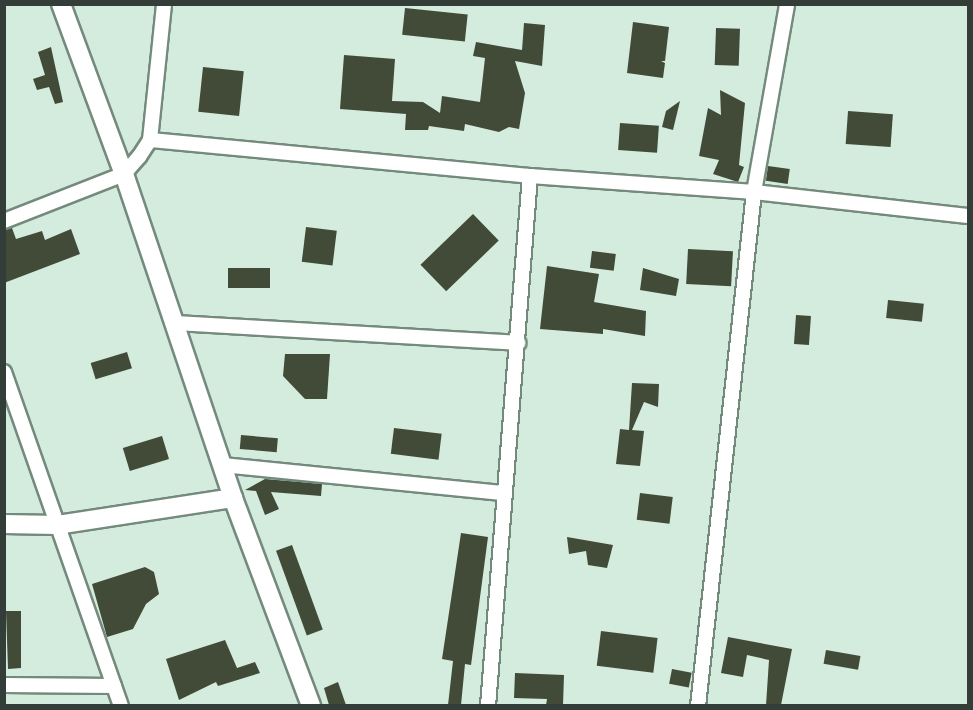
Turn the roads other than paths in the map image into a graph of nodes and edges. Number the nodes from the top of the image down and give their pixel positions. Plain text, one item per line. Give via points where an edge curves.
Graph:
1 (61, 4) edge
2 (164, 4) edge
3 (787, 4) edge
4 (150, 140) junction
5 (124, 174) junction
6 (530, 176) junction
7 (754, 192) junction
8 (969, 216) edge
9 (4, 221) edge
10 (174, 323) junction
11 (518, 343) junction
12 (4, 372) edge
13 (222, 465) junction
14 (503, 493) junction
15 (233, 498) junction
16 (4, 524) edge
17 (57, 525) junction
18 (4, 686) edge
19 (114, 686) junction
20 (121, 705) edge
21 (311, 705) edge
22 (488, 705) edge
23 (698, 705) edge

1 - 5 street
2 - 4 street
3 - 7 street
4 - 5 street
4 - 6 street
5 - 9 street
5 - 10 street
6 - 7 street
6 - 11 street
7 - 8 street
7 - 23 street
10 - 11 street
10 - 13 street
11 - 14 street
12 - 17 street
13 - 14 street
13 - 15 street
14 - 22 street
15 - 17 street
15 - 21 street
16 - 17 street
17 - 19 street
18 - 19 street
19 - 20 street

